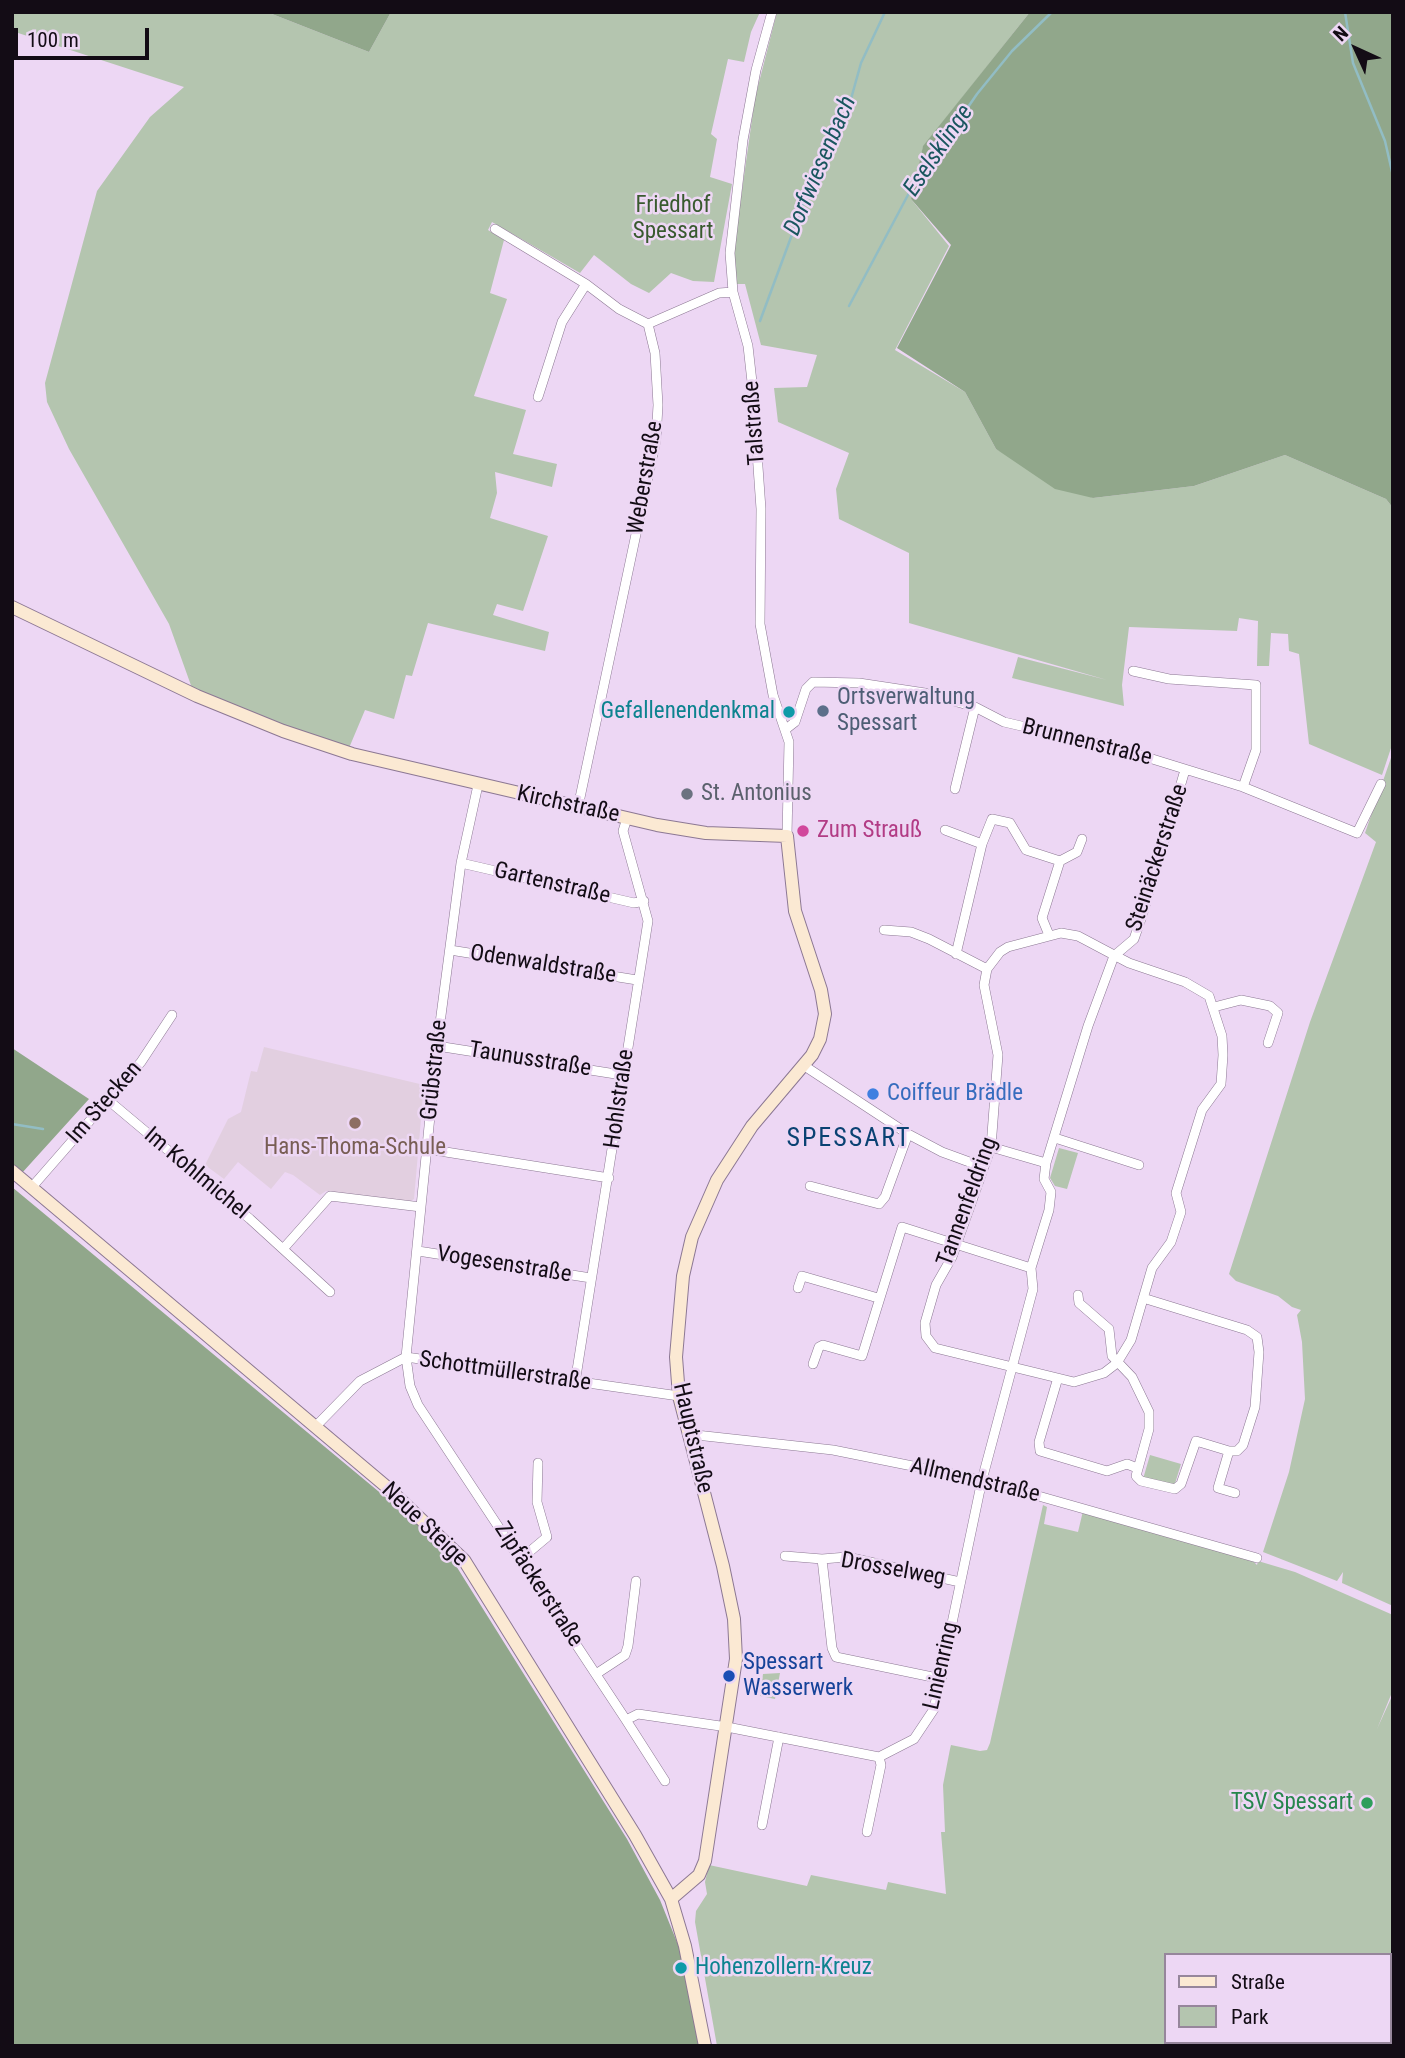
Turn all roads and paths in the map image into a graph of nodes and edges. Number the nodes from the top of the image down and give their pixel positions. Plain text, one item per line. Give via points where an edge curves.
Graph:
1 (772, 12) edge
2 (495, 229) dead end
3 (586, 284) junction
4 (733, 292) junction
5 (648, 324) junction
6 (538, 397) dead end
7 (12, 607) edge
8 (1133, 671) dead end
9 (975, 707) junction
10 (786, 729) junction
11 (1185, 770) junction
12 (1381, 784) dead end
13 (478, 785) junction
14 (1243, 787) junction
15 (955, 789) dead end
16 (578, 807) junction
17 (627, 818) junction
18 (945, 830) dead end
19 (787, 836) junction
20 (1082, 839) dead end
21 (982, 844) junction
22 (1060, 862) junction
23 (461, 863) junction
24 (644, 901) junction
25 (884, 930) dead end
26 (1049, 935) junction
27 (450, 950) junction
28 (956, 954) junction
29 (1114, 956) junction
30 (987, 970) junction
31 (637, 980) junction
32 (1214, 1007) junction
33 (172, 1015) dead end
34 (1268, 1043) dead end
35 (437, 1046) junction
36 (803, 1065) junction
37 (622, 1075) junction
38 (108, 1100) junction
39 (908, 1135) junction
40 (1055, 1138) junction
41 (991, 1147) junction
42 (427, 1149) junction
43 (1046, 1163) junction
44 (1139, 1165) dead end
45 (983, 1167) junction
46 (12, 1171) edge
47 (609, 1178) junction
48 (810, 1186) dead end
49 (32, 1187) junction
50 (421, 1208) junction
51 (957, 1244) junction
52 (283, 1249) junction
53 (418, 1251) junction
54 (1031, 1268) junction
55 (590, 1278) junction
56 (798, 1288) dead end
57 (330, 1292) dead end
58 (1077, 1295) dead end
59 (878, 1298) junction
60 (1143, 1298) junction
61 (406, 1357) junction
62 (1117, 1363) junction
63 (813, 1364) dead end
64 (1010, 1365) junction
65 (1057, 1381) junction
66 (575, 1382) junction
67 (678, 1396) junction
68 (315, 1427) junction
69 (687, 1434) junction
70 (1229, 1451) junction
71 (538, 1463) dead end
72 (1138, 1468) junction
73 (982, 1480) junction
74 (1236, 1493) dead end
75 (785, 1556) dead end
76 (522, 1558) junction
77 (1257, 1558) dead end
78 (822, 1559) junction
79 (636, 1581) dead end
80 (960, 1582) junction
81 (596, 1674) junction
82 (942, 1679) junction
83 (626, 1720) junction
84 (727, 1727) junction
85 (779, 1737) junction
86 (879, 1757) junction
87 (665, 1781) dead end
88 (762, 1825) dead end
89 (867, 1832) dead end
90 (671, 1899) junction
91 (705, 2046) edge

1 - 4 street, Talstraße via 743,141 730,253
2 - 3 street
3 - 5 street
3 - 6 street via 562,322
4 - 5 street via 719,293
4 - 10 street, Talstraße via 748,346 752,382 761,509 760,624 773,695
5 - 16 street, Weberstraße via 655,353 656,440
7 - 13 street, Kirchstraße via 282,731 352,754
8 - 14 street via 1180,680 1256,685 1256,750
9 - 10 street, Brunnenstraße via 887,686 813,682 806,689 796,722
9 - 11 street, Brunnenstraße via 1004,722 1120,749
9 - 15 street
10 - 19 street, Talstraße via 790,750
11 - 14 street, Brunnenstraße
11 - 29 street, Steinäckerstraße via 1134,939
12 - 14 street, Brunnenstraße via 1357,833
13 - 16 street, Kirchstraße
13 - 23 street, Grübstraße
16 - 17 street, Kirchstraße
17 - 19 street, Kirchstraße via 706,833
17 - 24 street, Hohlstraße via 623,831
18 - 21 street
19 - 36 street, Hauptstraße via 795,911 825,1014 820,1039
20 - 22 street via 1077,852
21 - 22 street via 988,824 997,818 1010,823 1026,850
21 - 28 street
22 - 26 street via 1042,918
23 - 24 street, Gartenstraße via 634,903
23 - 27 street, Grübstraße
24 - 31 street, Hohlstraße via 648,921
25 - 28 street via 911,932
26 - 29 street via 1077,936
26 - 30 street via 1008,947
27 - 31 street, Odenwaldstraße
27 - 35 street, Grübstraße
28 - 30 street
29 - 32 street via 1199,988
29 - 40 street, Steinäckerstraße
30 - 41 street, Tannenfeldring via 984,985 998,1055
31 - 37 street, Hohlstraße
32 - 34 street via 1241,1000 1270,1006 1278,1013
32 - 60 street via 1223,1055 1221,1084 1202,1110 1176,1193 1181,1212 1178,1222 1171,1242 1152,1268
33 - 38 street, Im Stecken via 141,1062
35 - 37 street, Taunusstraße
35 - 42 street, Grübstraße
36 - 39 street
36 - 67 street, Hauptstraße via 752,1126 717,1180 696,1226 678,1317
37 - 47 street, Hohlstraße
38 - 49 street, Im Stecken
38 - 52 street, Im Kohlmichel
39 - 45 street
39 - 48 street via 885,1198 879,1203
40 - 43 street, Steinäckerstraße
40 - 44 street
41 - 43 street
41 - 45 street, Tannenfeldring
42 - 47 street
42 - 50 street, Grübstraße
43 - 54 street, Steinäckerstraße via 1049,1210
45 - 51 street, Tannenfeldring
46 - 49 street, Neue Steige
47 - 55 street, Hohlstraße
49 - 68 street, Neue Steige
50 - 52 street via 330,1196
50 - 53 street, Grübstraße
51 - 54 street
51 - 59 street via 902,1227
51 - 64 street, Tannenfeldring via 936,1285 926,1336 935,1348
52 - 57 street, Im Kohlmichel
53 - 55 street, Vogesenstraße
53 - 61 street, Grübstraße
54 - 64 street, Steinäckerstraße via 1033,1289
55 - 66 street, Hohlstraße
56 - 59 street via 802,1276
58 - 62 street via 1079,1303 1109,1329
59 - 63 street via 862,1356 823,1345
60 - 62 street via 1131,1340
60 - 70 street via 1247,1330 1256,1337 1255,1406 1243,1445
61 - 66 street, Schottmüllerstraße
61 - 68 street, Schottmüllerstraße via 360,1381
61 - 76 street, Zipfäckerstraße via 418,1405
62 - 65 street, Tannenfeldring via 1090,1380
62 - 72 street via 1132,1377 1149,1412
64 - 65 street, Tannenfeldring
64 - 73 street, Steinäckerstraße
65 - 72 street via 1040,1451 1107,1471 1127,1464
66 - 67 street, Schottmüllerstraße
67 - 69 street, Hauptstraße
68 - 90 street, Neue Steige via 464,1560
69 - 73 street, Allmendstraße via 833,1450
69 - 84 street, Hauptstraße via 734,1619 736,1659
70 - 72 street via 1196,1441 1175,1489 1142,1481 1136,1476
70 - 74 street via 1219,1488
71 - 76 street via 537,1502 547,1536
73 - 77 street, Allmendstraße
73 - 80 street, Linienring
75 - 78 street, Drosselweg
76 - 81 street, Zipfäckerstraße
78 - 80 street, Drosselweg via 847,1557
78 - 82 street via 836,1657
79 - 81 street via 625,1655
80 - 82 street, Linienring
81 - 83 street, Zipfäckerstraße
82 - 86 street, Linienring via 926,1726
83 - 84 street via 638,1714
83 - 87 street, Zipfäckerstraße
84 - 85 street
84 - 90 street, Hauptstraße via 705,1861 699,1875
85 - 86 street
85 - 88 street
86 - 89 street
90 - 91 street, Neue Steige

